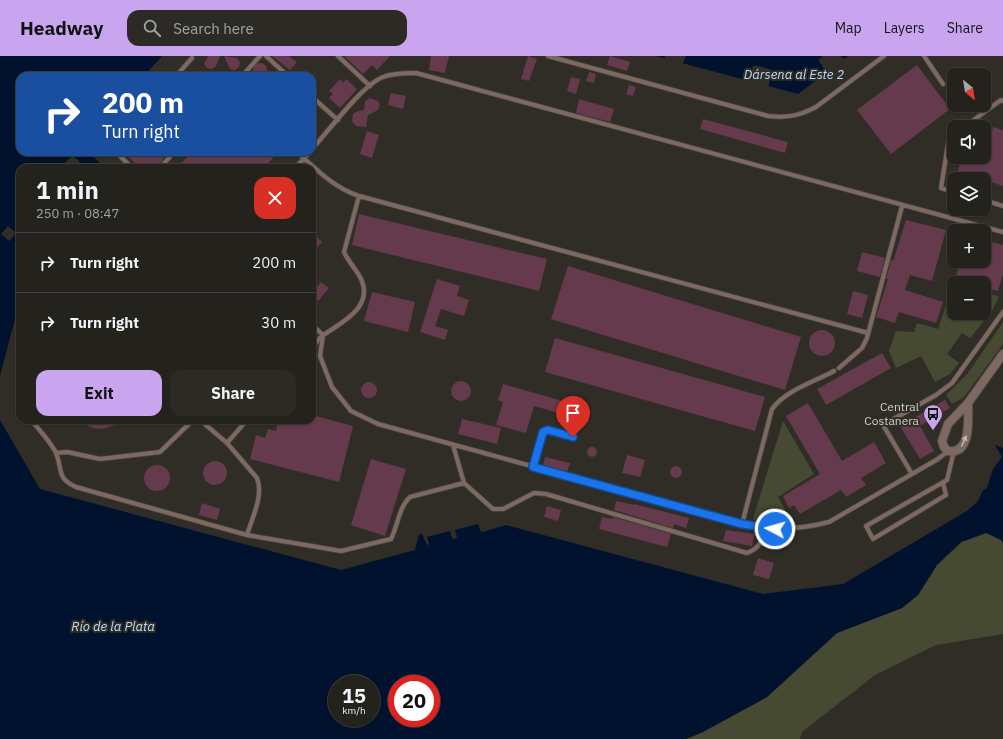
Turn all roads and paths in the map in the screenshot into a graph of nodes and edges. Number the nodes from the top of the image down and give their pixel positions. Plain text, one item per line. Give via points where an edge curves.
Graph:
1 (260, 56) edge
2 (266, 56) edge
3 (338, 56) edge
4 (548, 56) edge
5 (884, 56) edge
6 (924, 56) edge
7 (192, 58) dead end
8 (180, 72) edge
9 (246, 72) edge
10 (284, 72) edge
11 (943, 84) dead end
12 (370, 86) junction
13 (316, 101) edge
14 (1003, 101) edge
15 (338, 120) junction
16 (973, 120) edge
17 (316, 145) edge
18 (947, 150) edge
19 (120, 156) edge
20 (170, 156) edge
21 (302, 156) edge
22 (304, 158) junction
23 (128, 164) edge
24 (164, 164) edge
25 (299, 164) edge
26 (311, 164) edge
27 (316, 168) edge
28 (947, 190) edge
29 (358, 196) junction
30 (991, 202) edge
31 (902, 206) junction
32 (1003, 206) edge
33 (1003, 232) edge
34 (1003, 312) edge
35 (316, 329) edge
36 (868, 333) junction
37 (323, 335) junction
38 (316, 343) edge
39 (1003, 354) edge
40 (839, 368) dead end
41 (834, 371) dead end
42 (968, 403) junction
43 (34, 424) edge
44 (189, 424) edge
45 (205, 424) edge
46 (244, 424) edge
47 (573, 437) dead end
48 (227, 443) junction
49 (453, 445) junction
50 (951, 451) junction
51 (56, 453) junction
52 (533, 467) junction
53 (912, 474) junction
54 (943, 483) junction
55 (464, 484) junction
56 (742, 524) junction
57 (765, 528) junction
58 (247, 535) junction

1 - 9 lane
2 - 10 lane
3 - 12 lane
4 - 5 lane via 768,116 784,118 804,114 816,107
6 - 11 lane
7 - 8 lane
12 - 15 lane
12 - 31 lane via 382,78 416,74
13 - 15 lane
14 - 16 lane via 1000,100
15 - 17 lane
18 - 28 lane via 941,188
19 - 23 lane
20 - 24 lane
21 - 22 lane
22 - 25 lane
22 - 26 lane
27 - 29 lane via 340,187
29 - 36 lane
29 - 37 lane via 344,252 362,280 362,300 354,315
30 - 32 lane
31 - 33 lane
31 - 36 lane
34 - 53 lane via 952,383 883,425
35 - 37 lane
36 - 40 lane via 862,348
37 - 38 lane
37 - 49 lane via 320,356 329,381 351,411 378,424
39 - 42 street
41 - 56 lane via 778,401 772,409
50 -> 42 street via 964,444 968,429
42 - 50 street via 948,424 942,443
43 - 51 lane
44 - 51 lane via 160,452 100,459 67,452
45 - 48 lane
46 - 48 lane
47 - 52 lane via 548,430 543,432
48 - 58 lane via 260,485
49 - 52 lane
49 - 55 lane
50 - 53 lane
50 - 54 lane via 947,480
51 - 58 lane via 60,473 66,482 76,487
52 - 56 lane
53 - 57 lane via 829,522 782,529
54 - 54 lane via 866,526 873,539 946,495
55 - 57 lane via 493,509 503,509 534,493 546,494 747,553 756,549 762,542
55 - 58 lane via 410,497 404,502 391,539 350,550 341,551
56 - 57 lane

